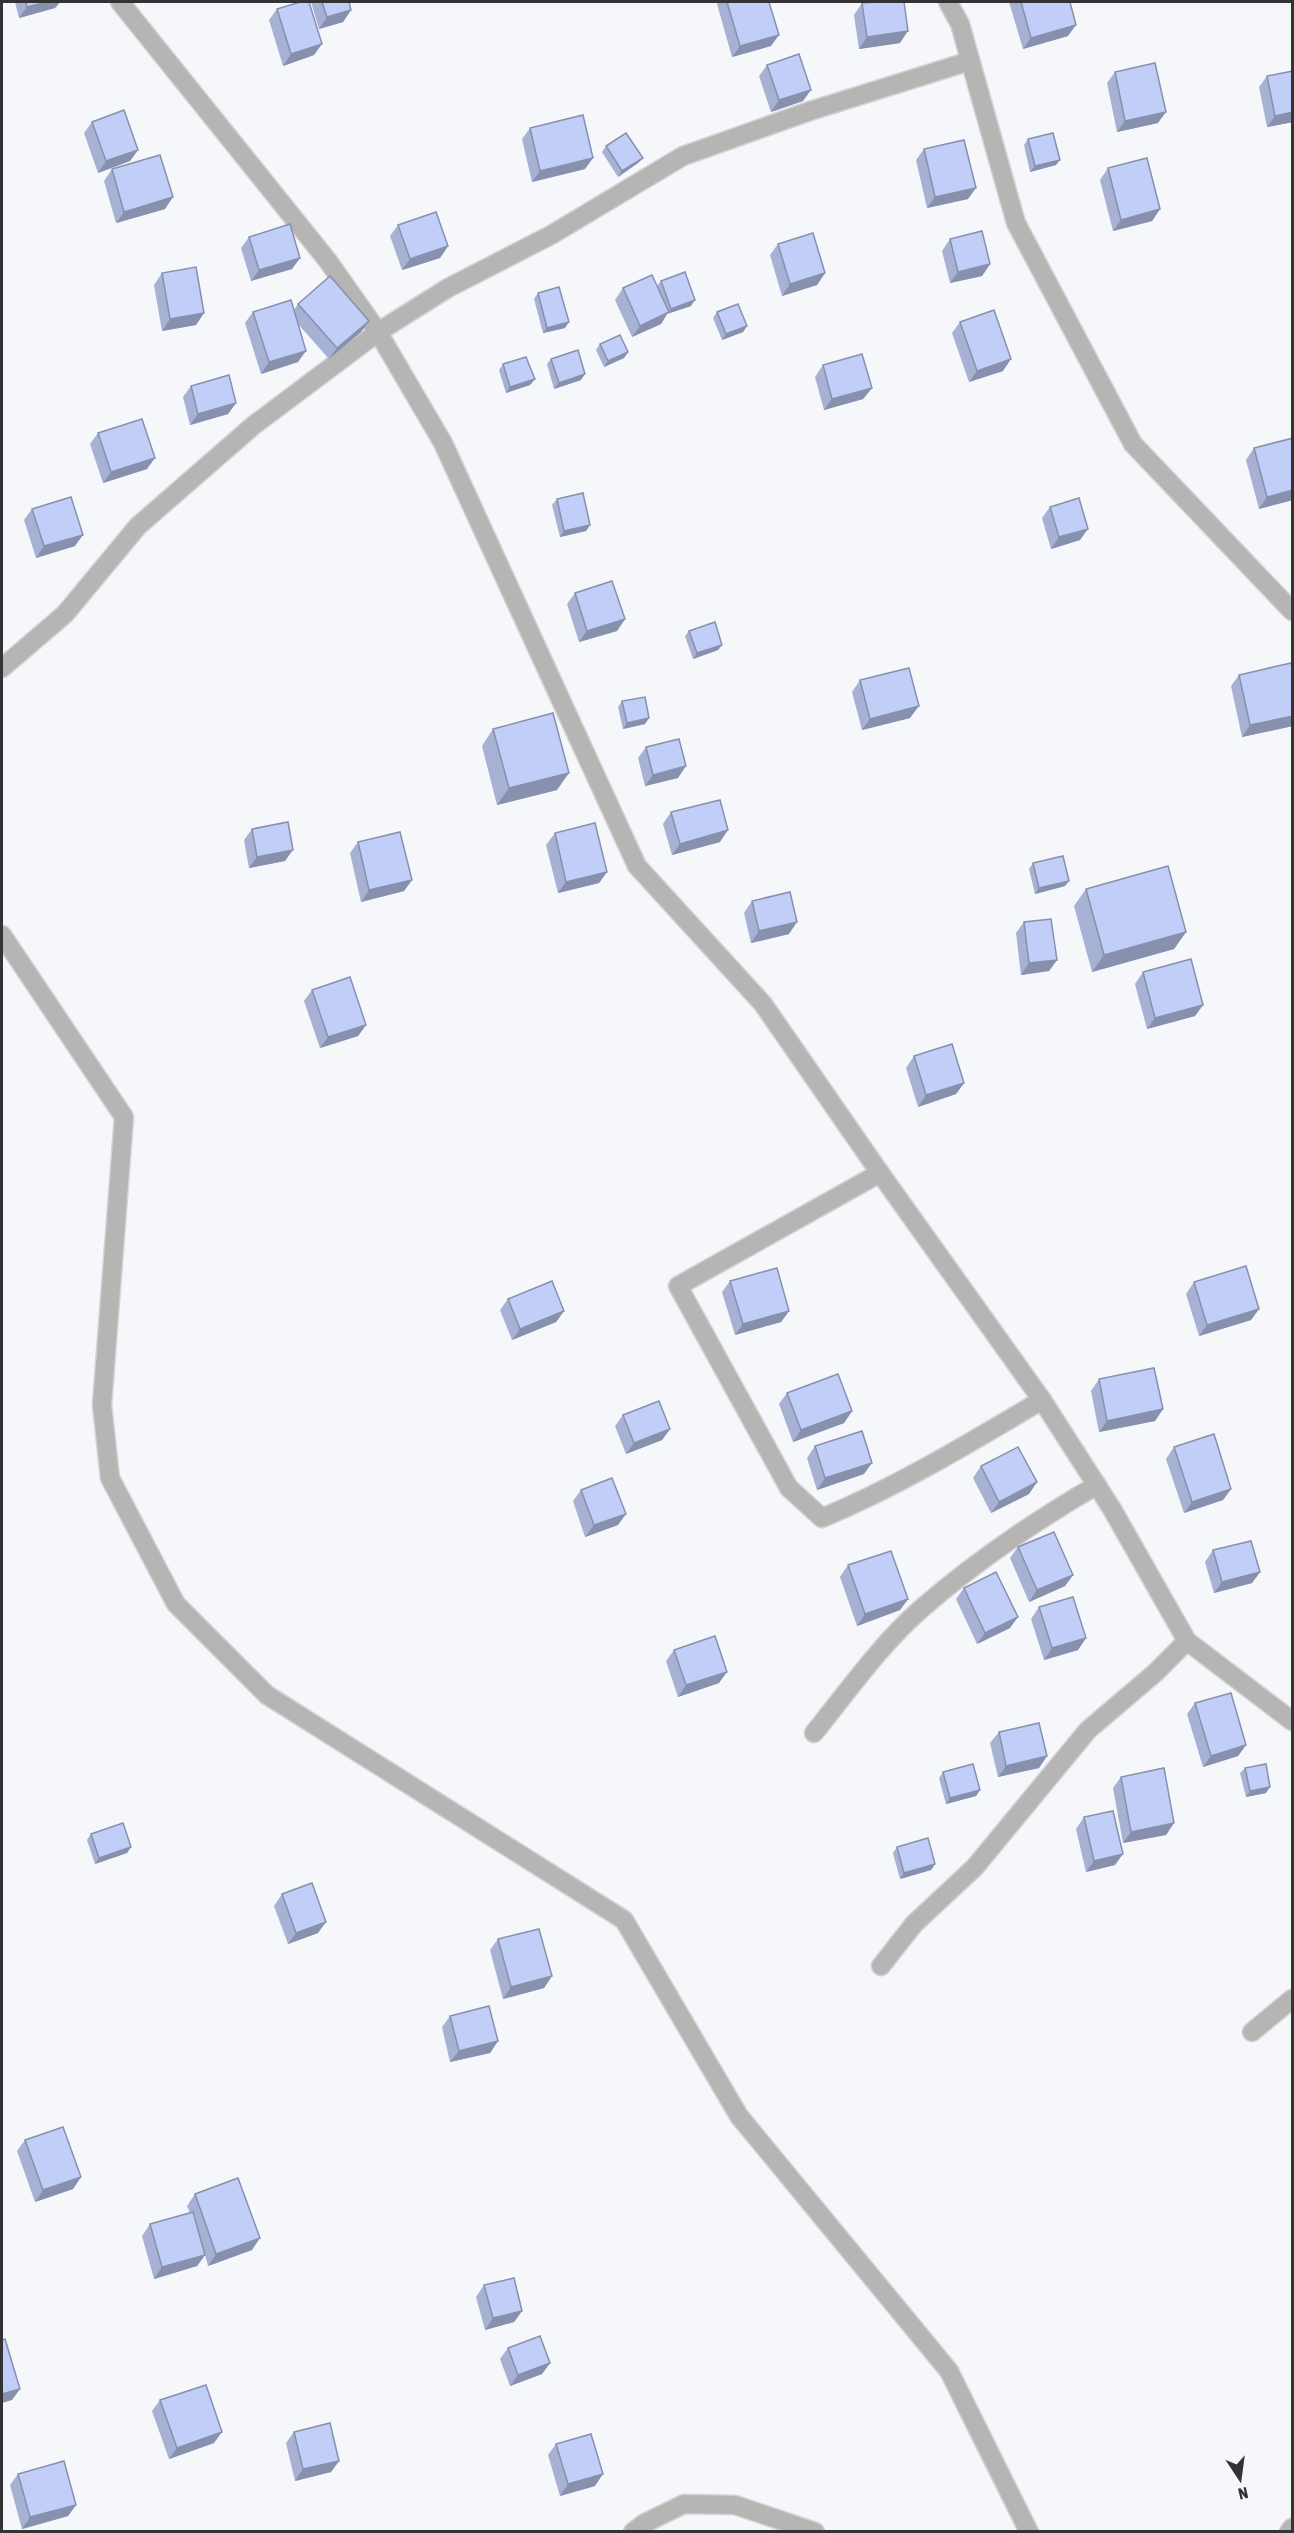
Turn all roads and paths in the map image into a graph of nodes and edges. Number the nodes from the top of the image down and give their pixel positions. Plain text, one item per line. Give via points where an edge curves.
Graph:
1 (120, 2) edge
2 (948, 2) edge
3 (970, 61) junction
4 (378, 332) junction
5 (1293, 611) edge
6 (2, 668) edge
7 (2, 935) edge
8 (880, 1173) junction
9 (1042, 1400) junction
10 (1097, 1485) junction
11 (1187, 1641) junction
12 (1293, 1720) edge
13 (814, 1733) dead end
14 (881, 1966) dead end
15 (1293, 1999) edge
16 (1252, 2032) dead end
17 (1293, 2528) edge
18 (633, 2532) edge
19 (815, 2532) edge
20 (1029, 2532) edge
21 (1289, 2532) edge

1 - 4 street via 328,261
2 - 3 street via 960,24
3 - 4 street via 683,156 551,235 448,288
3 - 5 street via 1016,223 1133,444
4 - 6 street via 254,425 138,526 65,614
4 - 8 street via 443,443 637,866 763,1004
7 - 20 street via 124,1117 102,1405 110,1478 176,1604 267,1695 624,1920 740,2116 949,2371
8 - 9 street
8 - 9 street via 678,1286 789,1488 822,1518 949,1455
9 - 10 street
10 - 11 street
10 - 13 street via 1036,1520 920,1610
11 - 12 street
11 - 14 street via 1088,1731 975,1867 914,1924
15 - 16 street
17 - 21 street
18 - 19 street via 684,2504 735,2505

